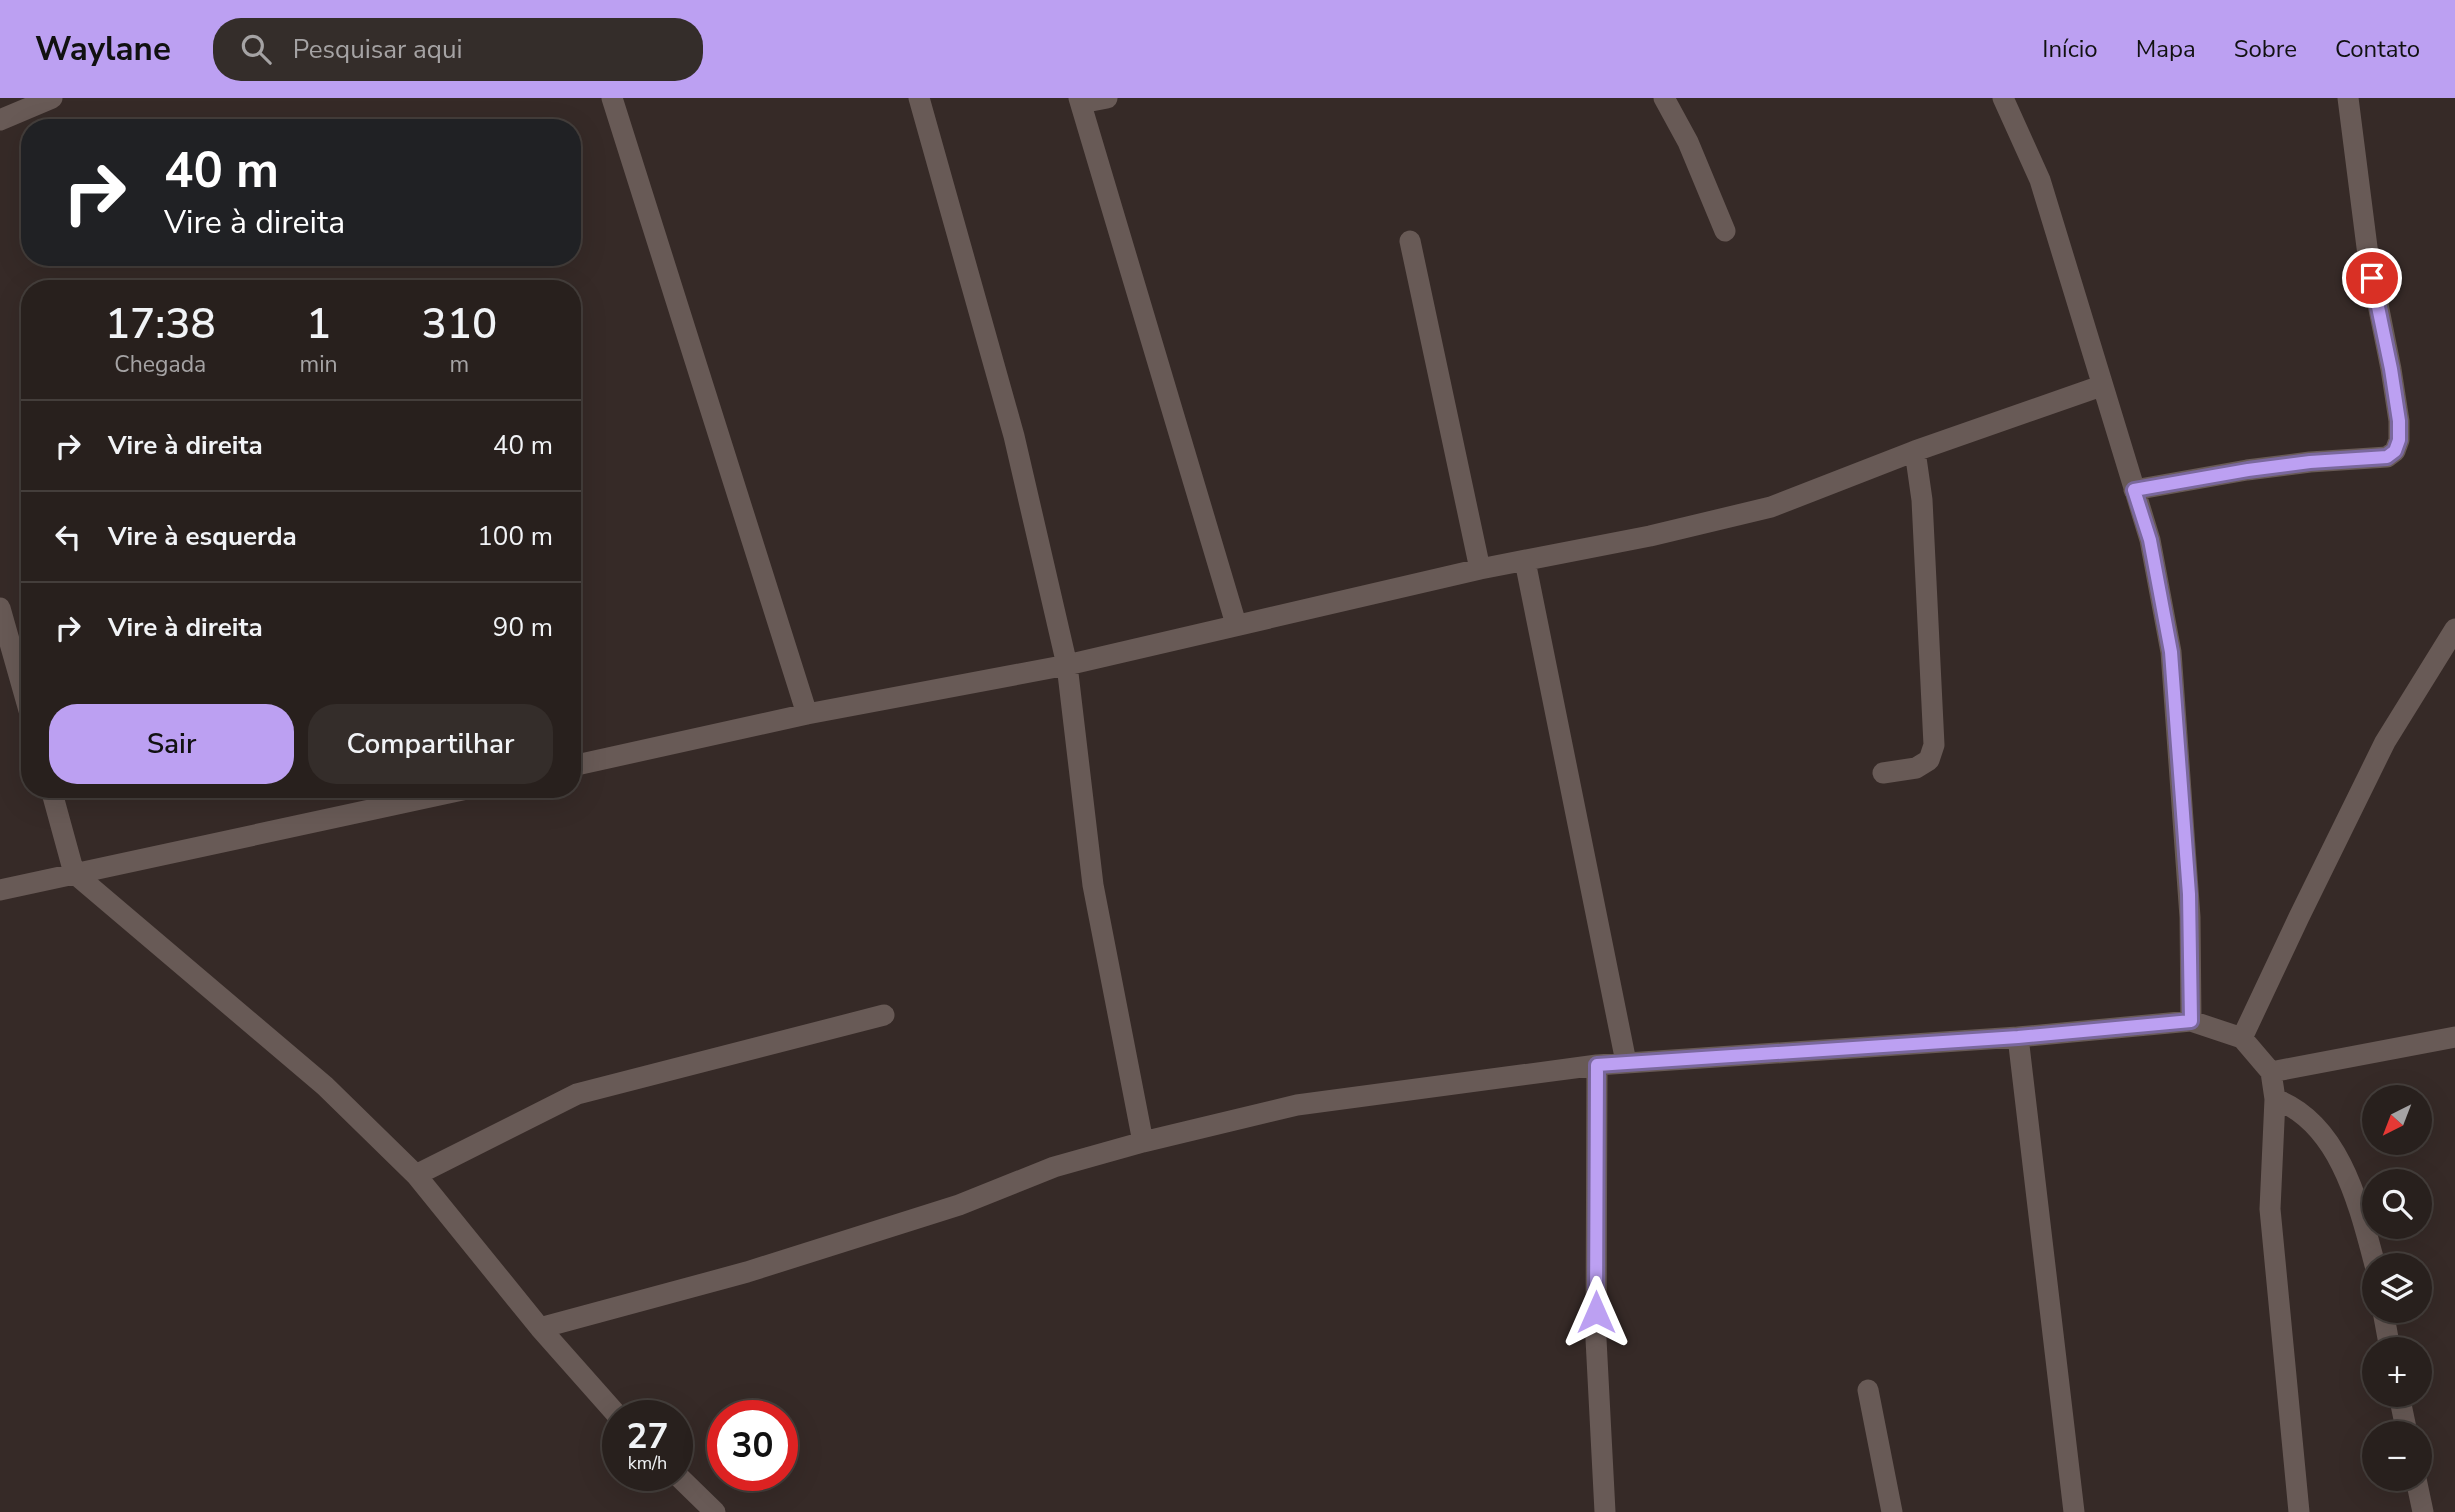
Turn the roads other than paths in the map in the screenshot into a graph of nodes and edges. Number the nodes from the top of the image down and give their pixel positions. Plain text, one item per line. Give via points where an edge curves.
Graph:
1 (52, 98) edge
2 (612, 98) edge
3 (919, 98) edge
4 (1107, 98) edge
5 (1664, 98) edge
6 (2003, 98) edge
7 (2348, 98) edge
8 (1080, 100) edge
9 (0, 120) edge
10 (1725, 231) dead end
11 (1410, 241) dead end
12 (2101, 386) junction
13 (1915, 451) junction
14 (2134, 490) junction
15 (1525, 561) junction
16 (1480, 569) junction
17 (0, 608) edge
18 (1236, 624) junction
19 (2455, 628) edge
20 (1068, 665) junction
21 (21, 682) edge
22 (807, 713) junction
23 (581, 764) edge
24 (1883, 773) dead end
25 (53, 798) edge
26 (421, 798) edge
27 (74, 873) junction
28 (0, 890) edge
29 (884, 1015) dead end
30 (2191, 1021) junction
31 (2018, 1037) junction
32 (2455, 1037) edge
33 (2242, 1038) junction
34 (1626, 1062) junction
35 (1597, 1065) junction
36 (2272, 1072) junction
37 (2275, 1099) junction
38 (1143, 1142) junction
39 (416, 1175) junction
40 (2372, 1253) edge
41 (540, 1328) junction
42 (1868, 1390) dead end
43 (604, 1400) edge
44 (693, 1491) edge
45 (2419, 1491) edge
46 (715, 1512) edge
47 (1605, 1512) edge
48 (1892, 1512) edge
49 (2074, 1512) edge
50 (2299, 1512) edge
51 (2423, 1512) edge

1 - 9 street
2 - 22 street
3 - 20 street via 1014,436
4 - 8 street
5 - 10 street
6 - 12 street via 2040,180
7 - 14 street via 2368,255 2399,421 2395,451 2387,457 2248,470
8 - 18 street
11 - 16 street
12 - 13 street
12 - 14 street
13 - 15 street via 1771,507
13 - 24 street via 1922,500 1934,745 1929,760 1916,768
14 - 30 street via 2150,540 2171,652 2188,891
15 - 16 street
15 - 34 street
16 - 18 street
17 - 21 street
18 - 20 street
19 - 33 street via 2385,742
20 - 22 street
20 - 38 street via 1093,885
22 - 23 street
25 - 27 street
26 - 27 street
27 - 28 street
27 - 39 street via 325,1086
29 - 39 street via 577,1094
30 - 31 street
30 - 33 street
31 - 34 street
31 - 49 street
32 - 36 street
33 - 36 street
34 - 35 street
35 - 38 street via 1297,1105
35 - 47 street via 1596,1339
36 - 37 street
37 - 40 street via 2308,1116 2333,1150 2357,1200
37 - 50 street via 2270,1209
38 - 41 street via 1054,1167 959,1205 747,1272
39 - 41 street
41 - 43 street
42 - 48 street
44 - 46 street
45 - 51 street

